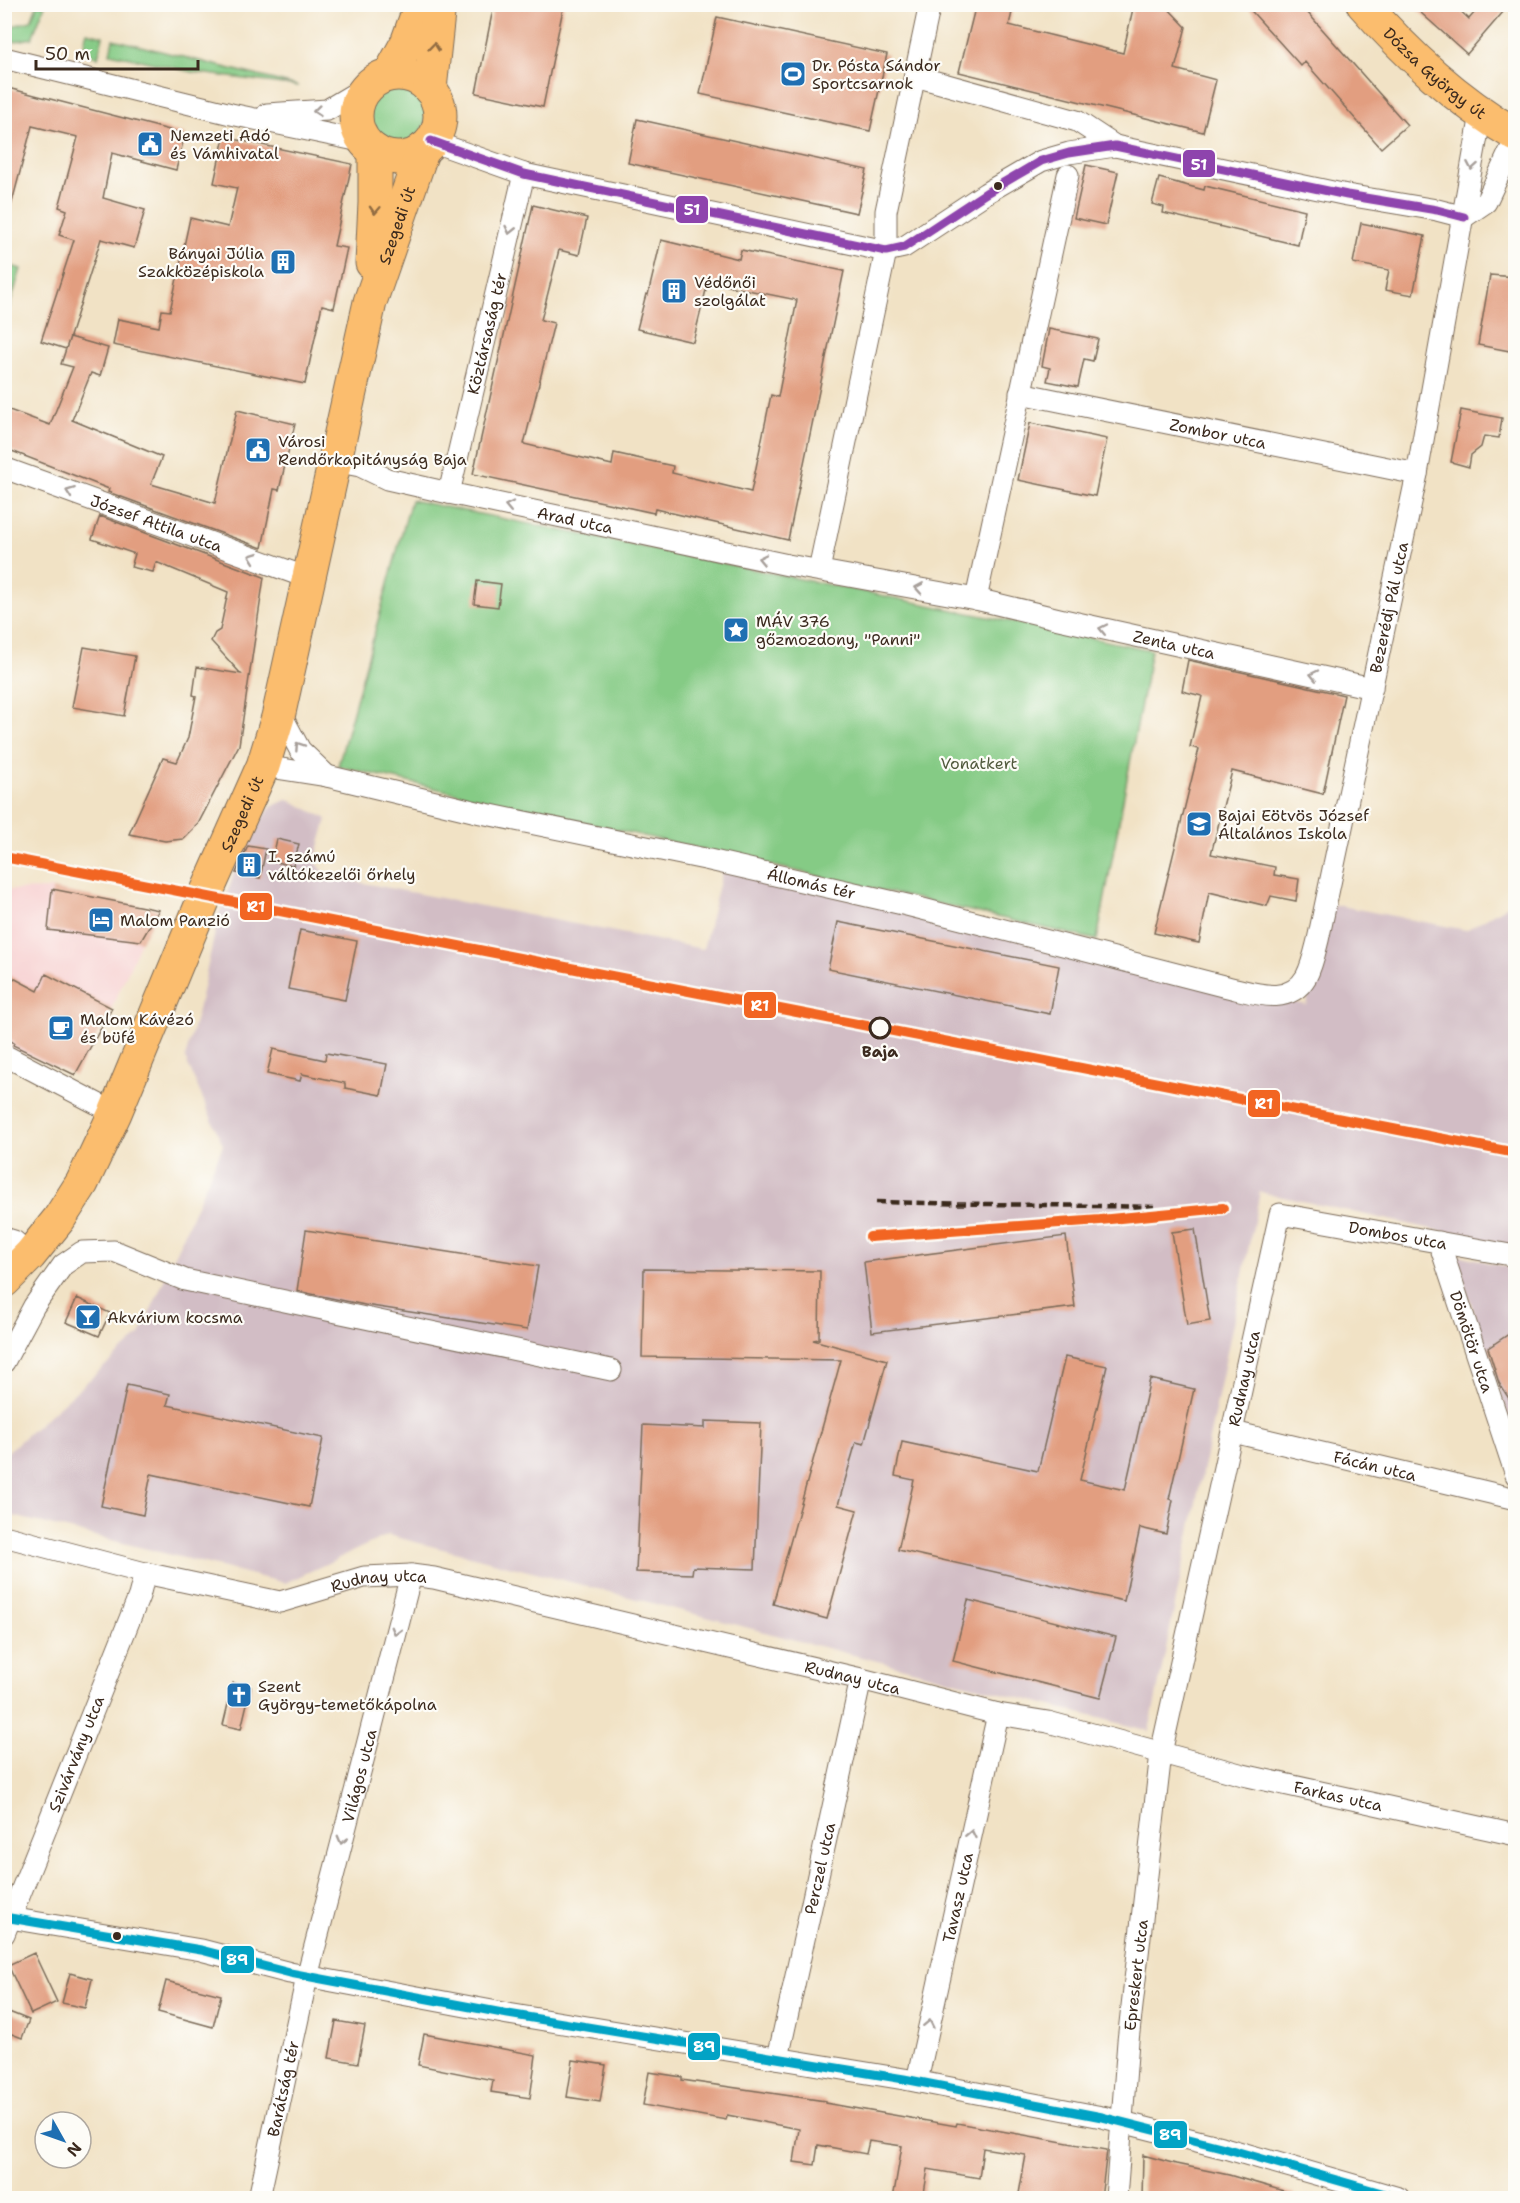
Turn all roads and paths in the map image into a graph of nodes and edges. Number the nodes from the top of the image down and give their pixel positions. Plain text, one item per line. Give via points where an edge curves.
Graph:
1 (421, 4) edge
2 (439, 4) edge
3 (930, 4) edge
4 (1363, 4) edge
5 (4, 58) edge
6 (915, 76) junction
7 (380, 79) junction
8 (430, 89) junction
9 (231, 114) junction
10 (1481, 114) junction
11 (1515, 136) edge
12 (427, 145) junction
13 (1115, 146) junction
14 (370, 147) junction
15 (524, 174) junction
16 (1068, 175) dead end
17 (1515, 178) edge
18 (1486, 202) junction
19 (1464, 217) junction
20 (886, 251) junction
21 (370, 302) junction
22 (1020, 393) junction
23 (334, 460) junction
24 (4, 468) edge
25 (1417, 474) junction
26 (449, 493) junction
27 (819, 570) junction
28 (308, 578) junction
29 (976, 599) junction
30 (1372, 688) junction
31 (279, 711) junction
32 (262, 766) junction
33 (327, 776) junction
34 (1293, 992) joint
35 (4, 1055) edge
36 (115, 1113) junction
37 (1280, 1214) joint
38 (1439, 1242) junction
39 (17, 1247) edge
40 (1515, 1256) edge
41 (4, 1281) edge
42 (4, 1362) edge
43 (611, 1370) dead end
44 (1233, 1432) junction
45 (1515, 1475) edge
46 (1515, 1499) edge
47 (4, 1536) edge
48 (144, 1573) junction
49 (411, 1575) junction
50 (861, 1679) junction
51 (998, 1714) junction
52 (1161, 1753) junction
53 (1515, 1835) edge
54 (7, 1923) edge
55 (307, 1977) junction
56 (778, 2058) junction
57 (917, 2081) junction
58 (1123, 2122) junction
59 (259, 2199) edge
60 (1116, 2199) edge
61 (1398, 2199) edge

1 - 7 main road via 407,43
8 -> 2 main road
3 - 6 street
4 - 10 main road, Dózsa György út via 1423,67
5 - 9 street
6 - 13 street via 1077,121
6 - 20 street via 886,211
7 - 8 main road via 407,75
7 -> 9 street via 327,110
7 - 14 main road via 360,96 356,108 356,122
8 - 12 main road via 440,115
9 - 14 street
10 - 11 main road, Dózsa György út
10 -> 19 street, Bezerédj Pál utca
11 - 18 street
12 - 14 main road via 405,157 391,157
12 - 15 street
12 - 21 main road, Szegedi út
13 - 19 street
13 - 20 street via 1041,161 904,247
14 -> 21 main road, Szegedi út via 375,203
15 - 20 street
15 -> 26 street, Köztársaság tér
16 - 22 street
17 - 18 street
18 - 19 street
19 - 25 street, Bezerédj Pál utca
20 - 27 street
21 - 23 main road, Szegedi út
22 - 25 street, Zombor utca
22 - 29 street
23 - 26 street, Arad utca via 360,466 387,479
23 - 28 main road, Szegedi út
28 -> 24 street, József Attila utca
25 - 30 street, Bezerédj Pál utca
27 -> 26 street, Arad utca
29 -> 27 street, Arad utca
28 - 31 main road, Szegedi út
30 -> 29 street, Zenta utca
30 - 34 street, Bezerédj Pál utca via 1318,940 1306,977
31 - 32 main road, Szegedi út
33 -> 31 street via 300,750
32 - 33 street, Állomás tér
32 - 36 main road, Szegedi út
33 - 34 street, Állomás tér via 880,899 1223,986 1274,997
35 - 36 street
36 - 39 main road, Szegedi út via 82,1183 59,1219
37 - 38 street, Dombos utca
37 - 44 street, Rudnay utca
38 - 40 street, Dombos utca
38 - 45 street, Dömötör utca
39 - 41 main road, Szegedi út
42 - 43 street via 34,1306 63,1265 82,1252 114,1251 184,1280
44 - 46 street, Fácán utca
44 - 52 street, Rudnay utca
47 - 48 street, Rudnay utca
48 - 49 street, Rudnay utca via 280,1602 364,1577
48 - 54 street, Szivárvány utca via 139,1596
49 - 50 street, Rudnay utca
49 -> 55 street, Világos utca
50 - 51 street, Rudnay utca
50 - 56 street, Perczel utca
51 - 52 street, Rudnay utca via 1048,1722
57 -> 51 street, Tavasz utca
52 - 53 street, Farkas utca
52 - 58 street, Epreskert utca via 1128,2041
54 - 55 street via 201,1950
55 - 56 street
55 - 59 street, Barátság tér
56 - 57 street
57 - 58 street
58 - 60 street, Epreskert utca
58 - 61 street

